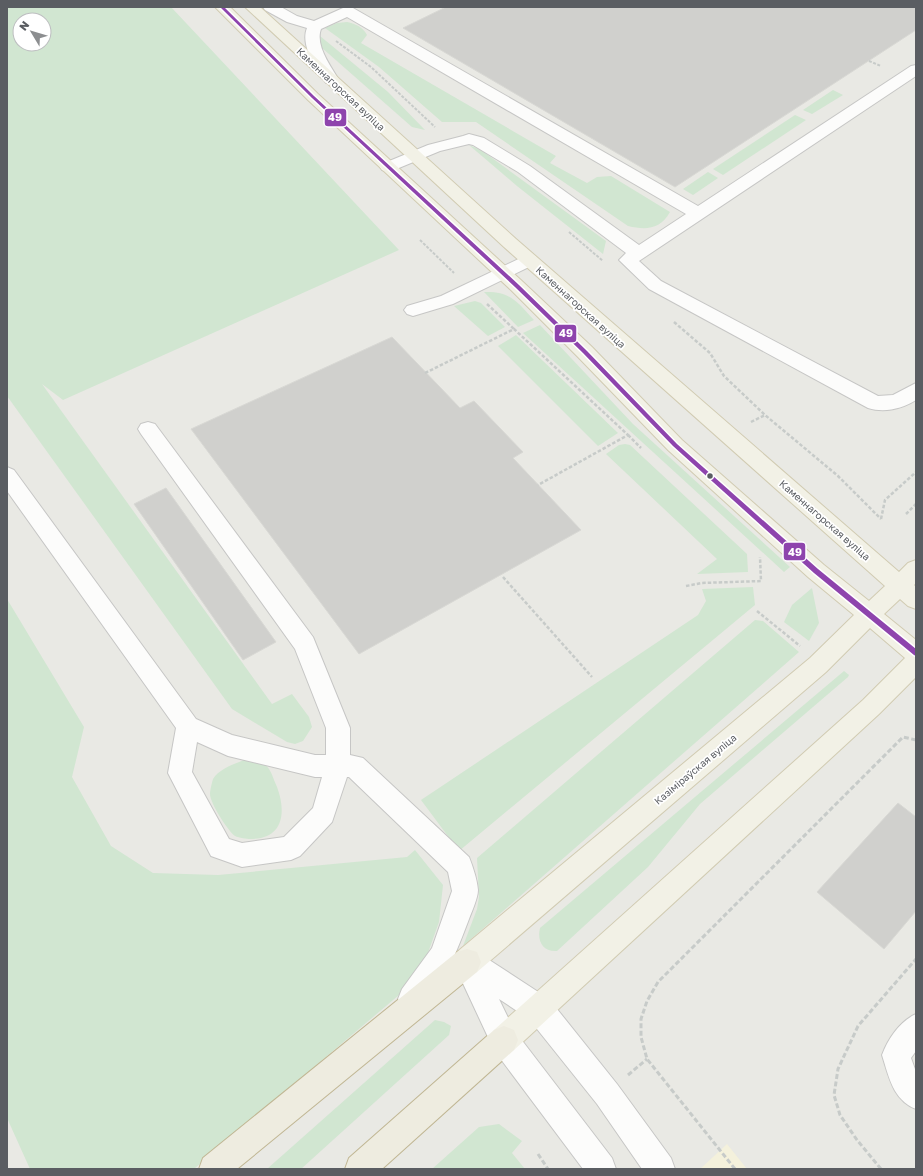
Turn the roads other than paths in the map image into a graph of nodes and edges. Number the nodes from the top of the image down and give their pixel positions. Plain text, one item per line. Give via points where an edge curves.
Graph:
1 (222, 7) edge
2 (252, 7) edge
3 (270, 7) edge
4 (353, 9) edge
5 (315, 26) junction
6 (916, 69) edge
7 (331, 80) junction
8 (415, 157) junction
9 (388, 167) junction
10 (700, 214) junction
11 (638, 253) junction
12 (529, 260) junction
13 (503, 273) junction
14 (413, 310) dead end
15 (916, 390) edge
16 (148, 429) dead end
17 (7, 475) edge
18 (916, 569) edge
19 (898, 584) junction
20 (916, 600) edge
21 (868, 614) junction
22 (916, 653) edge
23 (916, 662) edge
24 (188, 726) junction
25 (338, 766) junction
26 (467, 962) junction
27 (539, 1009) junction
28 (399, 1018) junction
29 (916, 1028) edge
30 (504, 1040) junction
31 (916, 1095) edge
32 (214, 1169) edge
33 (360, 1169) edge
34 (600, 1169) edge
35 (660, 1169) edge

1 - 9 main road
2 - 7 main road, Каменнагорская вуліца
3 - 5 lane via 292,19
4 - 5 lane
4 - 10 lane
5 - 7 lane via 311,36 317,55
6 - 10 lane
7 - 8 main road, Каменнагорская вуліца
8 - 9 lane
8 - 11 lane via 452,143 468,139 478,141 524,169
8 - 12 main road, Каменнагорская вуліца
9 - 13 main road
10 - 11 lane
11 - 15 lane via 628,260 655,285 853,392 875,402 888,403 904,400
12 - 13 lane
12 - 19 main road, Каменнагорская вуліца
13 - 14 lane via 447,300
13 - 21 main road via 585,352 675,445
16 - 25 lane via 305,644 338,728
17 - 24 lane
18 - 19 main road, Казіміраўская вуліца
19 - 20 main road, Каменнагорская вуліца
19 - 21 main road, Казіміраўская вуліца
21 - 22 main road
21 - 26 main road, Казіміраўская вуліца via 818,665
23 - 27 main road via 871,708
24 - 25 lane via 228,745 315,766
24 - 25 lane via 180,773 220,848 242,855 291,848 323,814
25 - 28 lane via 354,766 460,866 464,891 442,956
26 - 27 lane
26 - 28 highway
26 - 30 lane
27 - 30 main road
27 - 35 lane via 607,1094
28 - 32 highway
29 - 31 lane via 896,1055 906,1084
30 - 33 highway
30 - 34 lane

